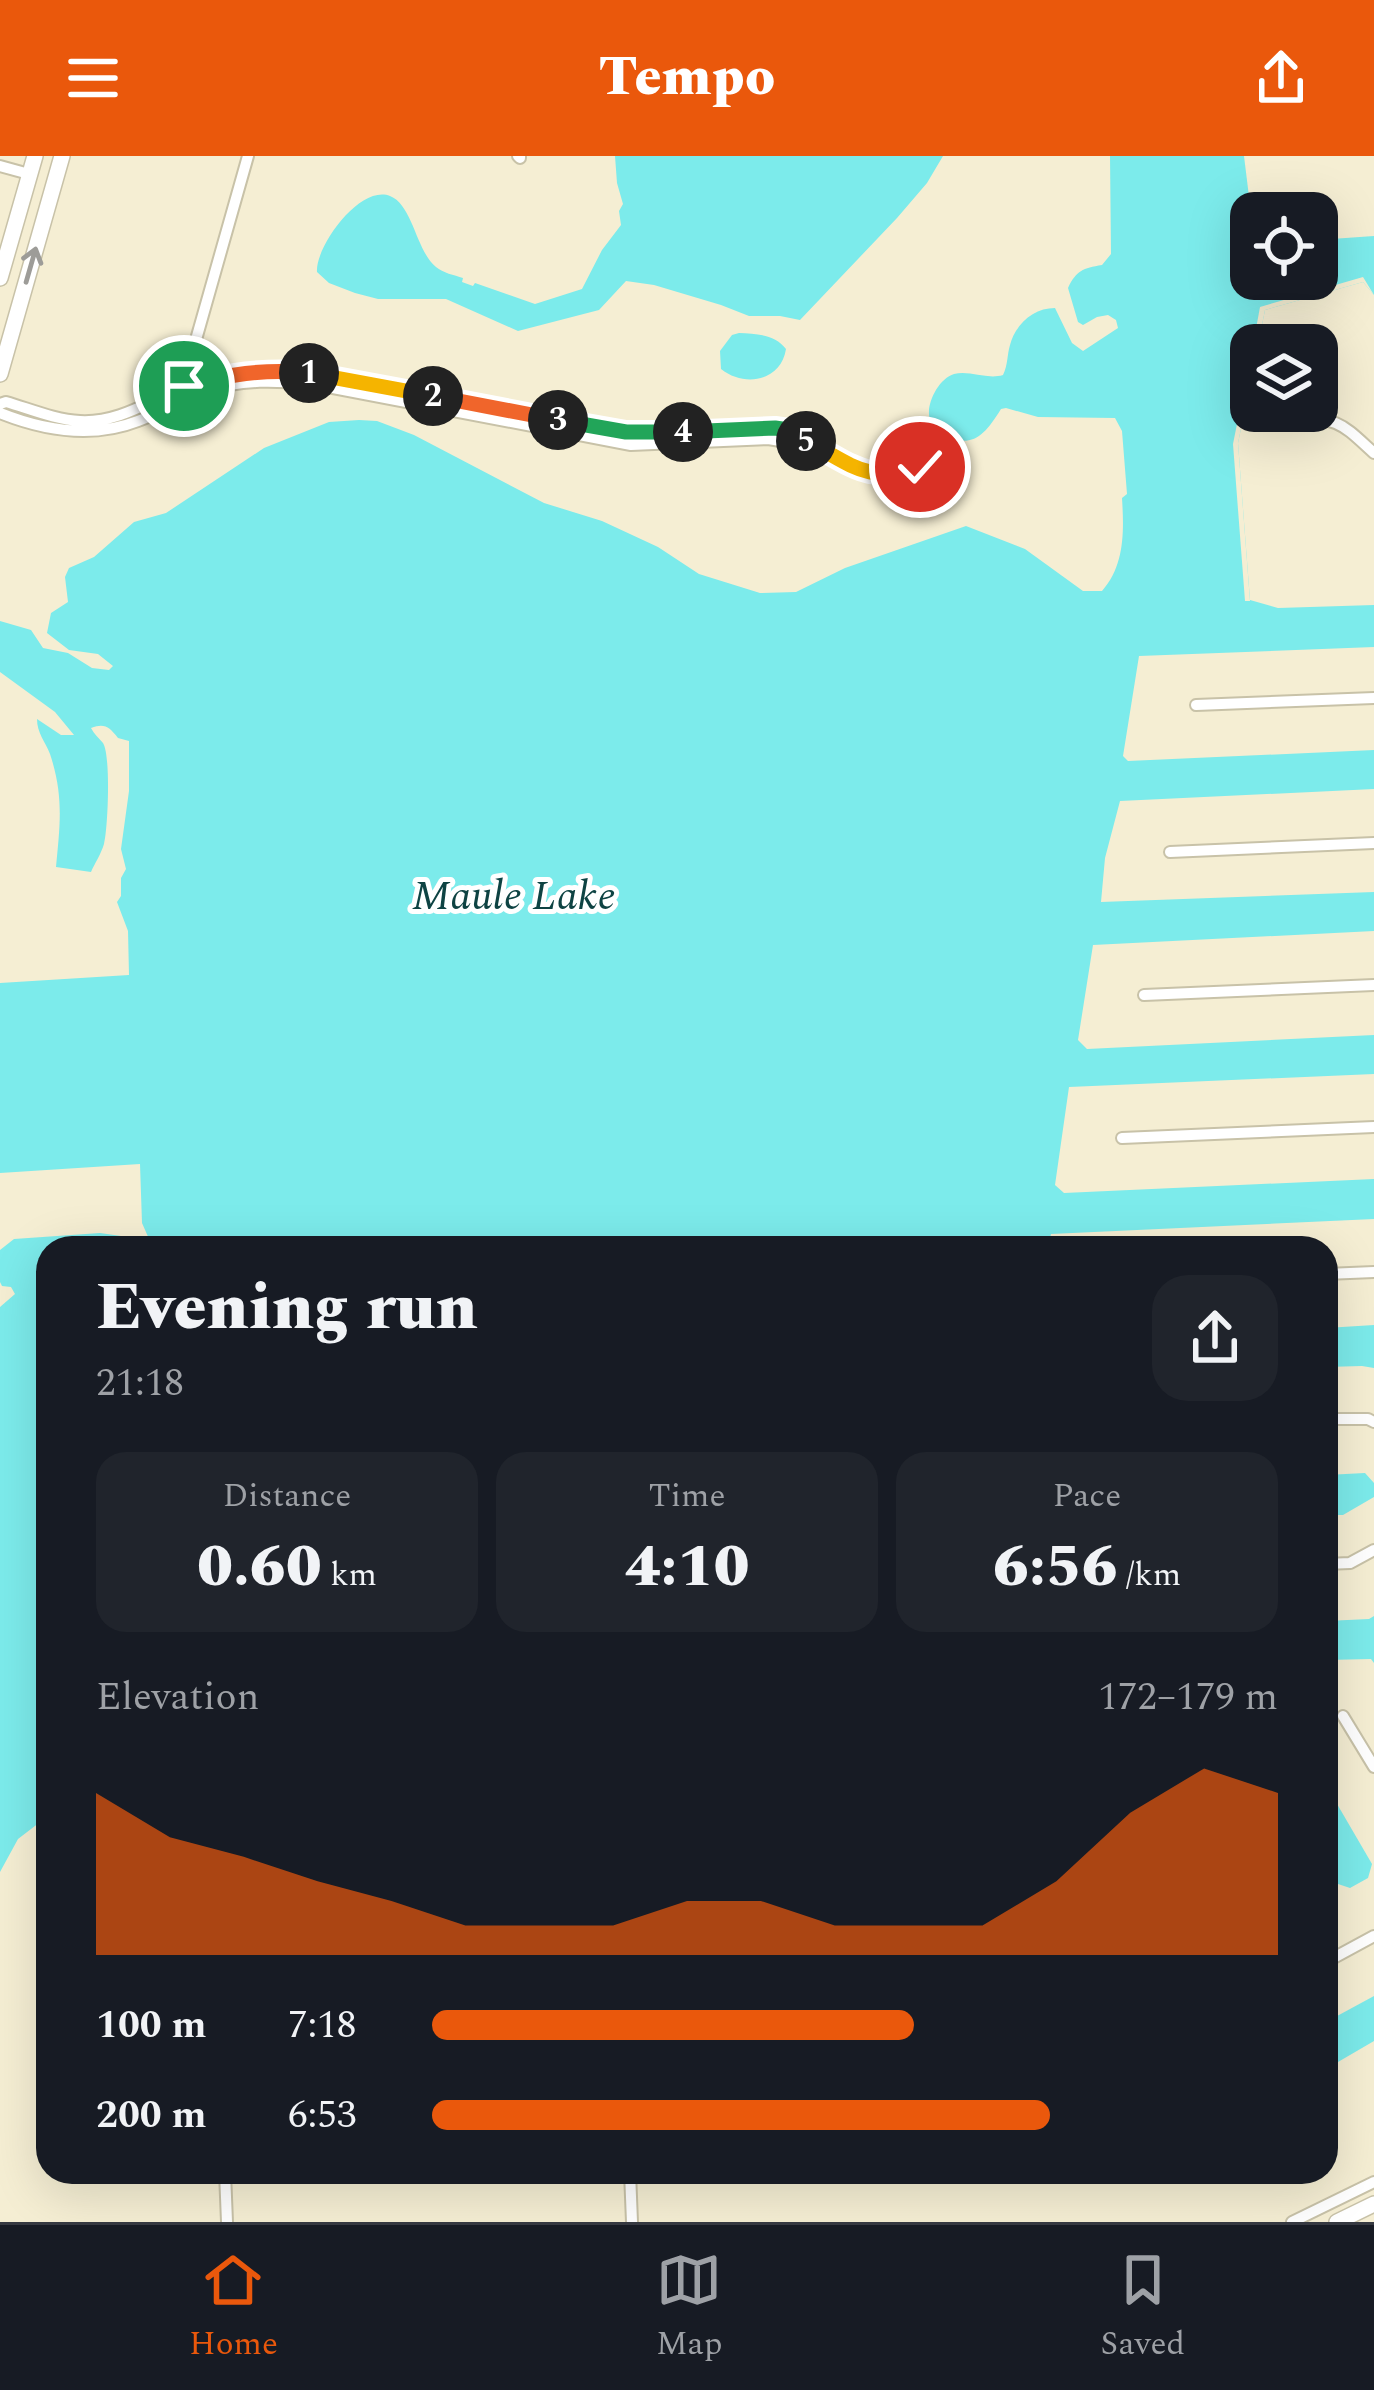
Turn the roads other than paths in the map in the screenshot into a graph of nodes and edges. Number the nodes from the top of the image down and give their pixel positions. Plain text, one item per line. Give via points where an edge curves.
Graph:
1 (34, 156) edge
2 (62, 156) edge
3 (248, 156) edge
4 (0, 166) edge
5 (29, 174) junction
6 (0, 278) edge
7 (0, 374) edge
8 (186, 392) junction
9 (0, 404) edge
10 (0, 413) edge
11 (1338, 423) edge
12 (1374, 453) edge
13 (934, 464) dead end
14 (1374, 698) edge
15 (1196, 705) dead end
16 (1374, 843) edge
17 (1170, 852) dead end
18 (1374, 985) edge
19 (1144, 995) dead end
20 (1374, 1127) edge
21 (1122, 1138) dead end
22 (1374, 1272) edge
23 (1338, 1274) edge
24 (1338, 1419) edge
25 (1374, 1422) edge
26 (1374, 1550) edge
27 (1338, 1564) edge
28 (1343, 1716) dead end
29 (1374, 1767) edge
30 (1374, 1936) edge
31 (1338, 1956) edge
32 (1374, 2182) edge
33 (225, 2184) edge
34 (630, 2184) edge
35 (1374, 2204) edge
36 (226, 2222) edge
37 (632, 2222) edge
38 (1292, 2222) edge
39 (1337, 2222) edge

1 - 5 main road
7 -> 2 main road
3 - 8 street
4 - 5 street
5 - 6 main road
8 - 9 street via 104,420
8 - 10 street via 140,421 100,431 64,431
8 - 13 street via 312,384 631,445 804,440 867,473
11 - 12 street
14 - 15 street
16 - 17 street
18 - 19 street
20 - 21 street
22 - 23 street
24 - 25 street
26 - 27 street
28 - 29 street
30 - 31 street
32 - 38 street
33 - 36 street
34 - 37 street
35 - 39 main road

